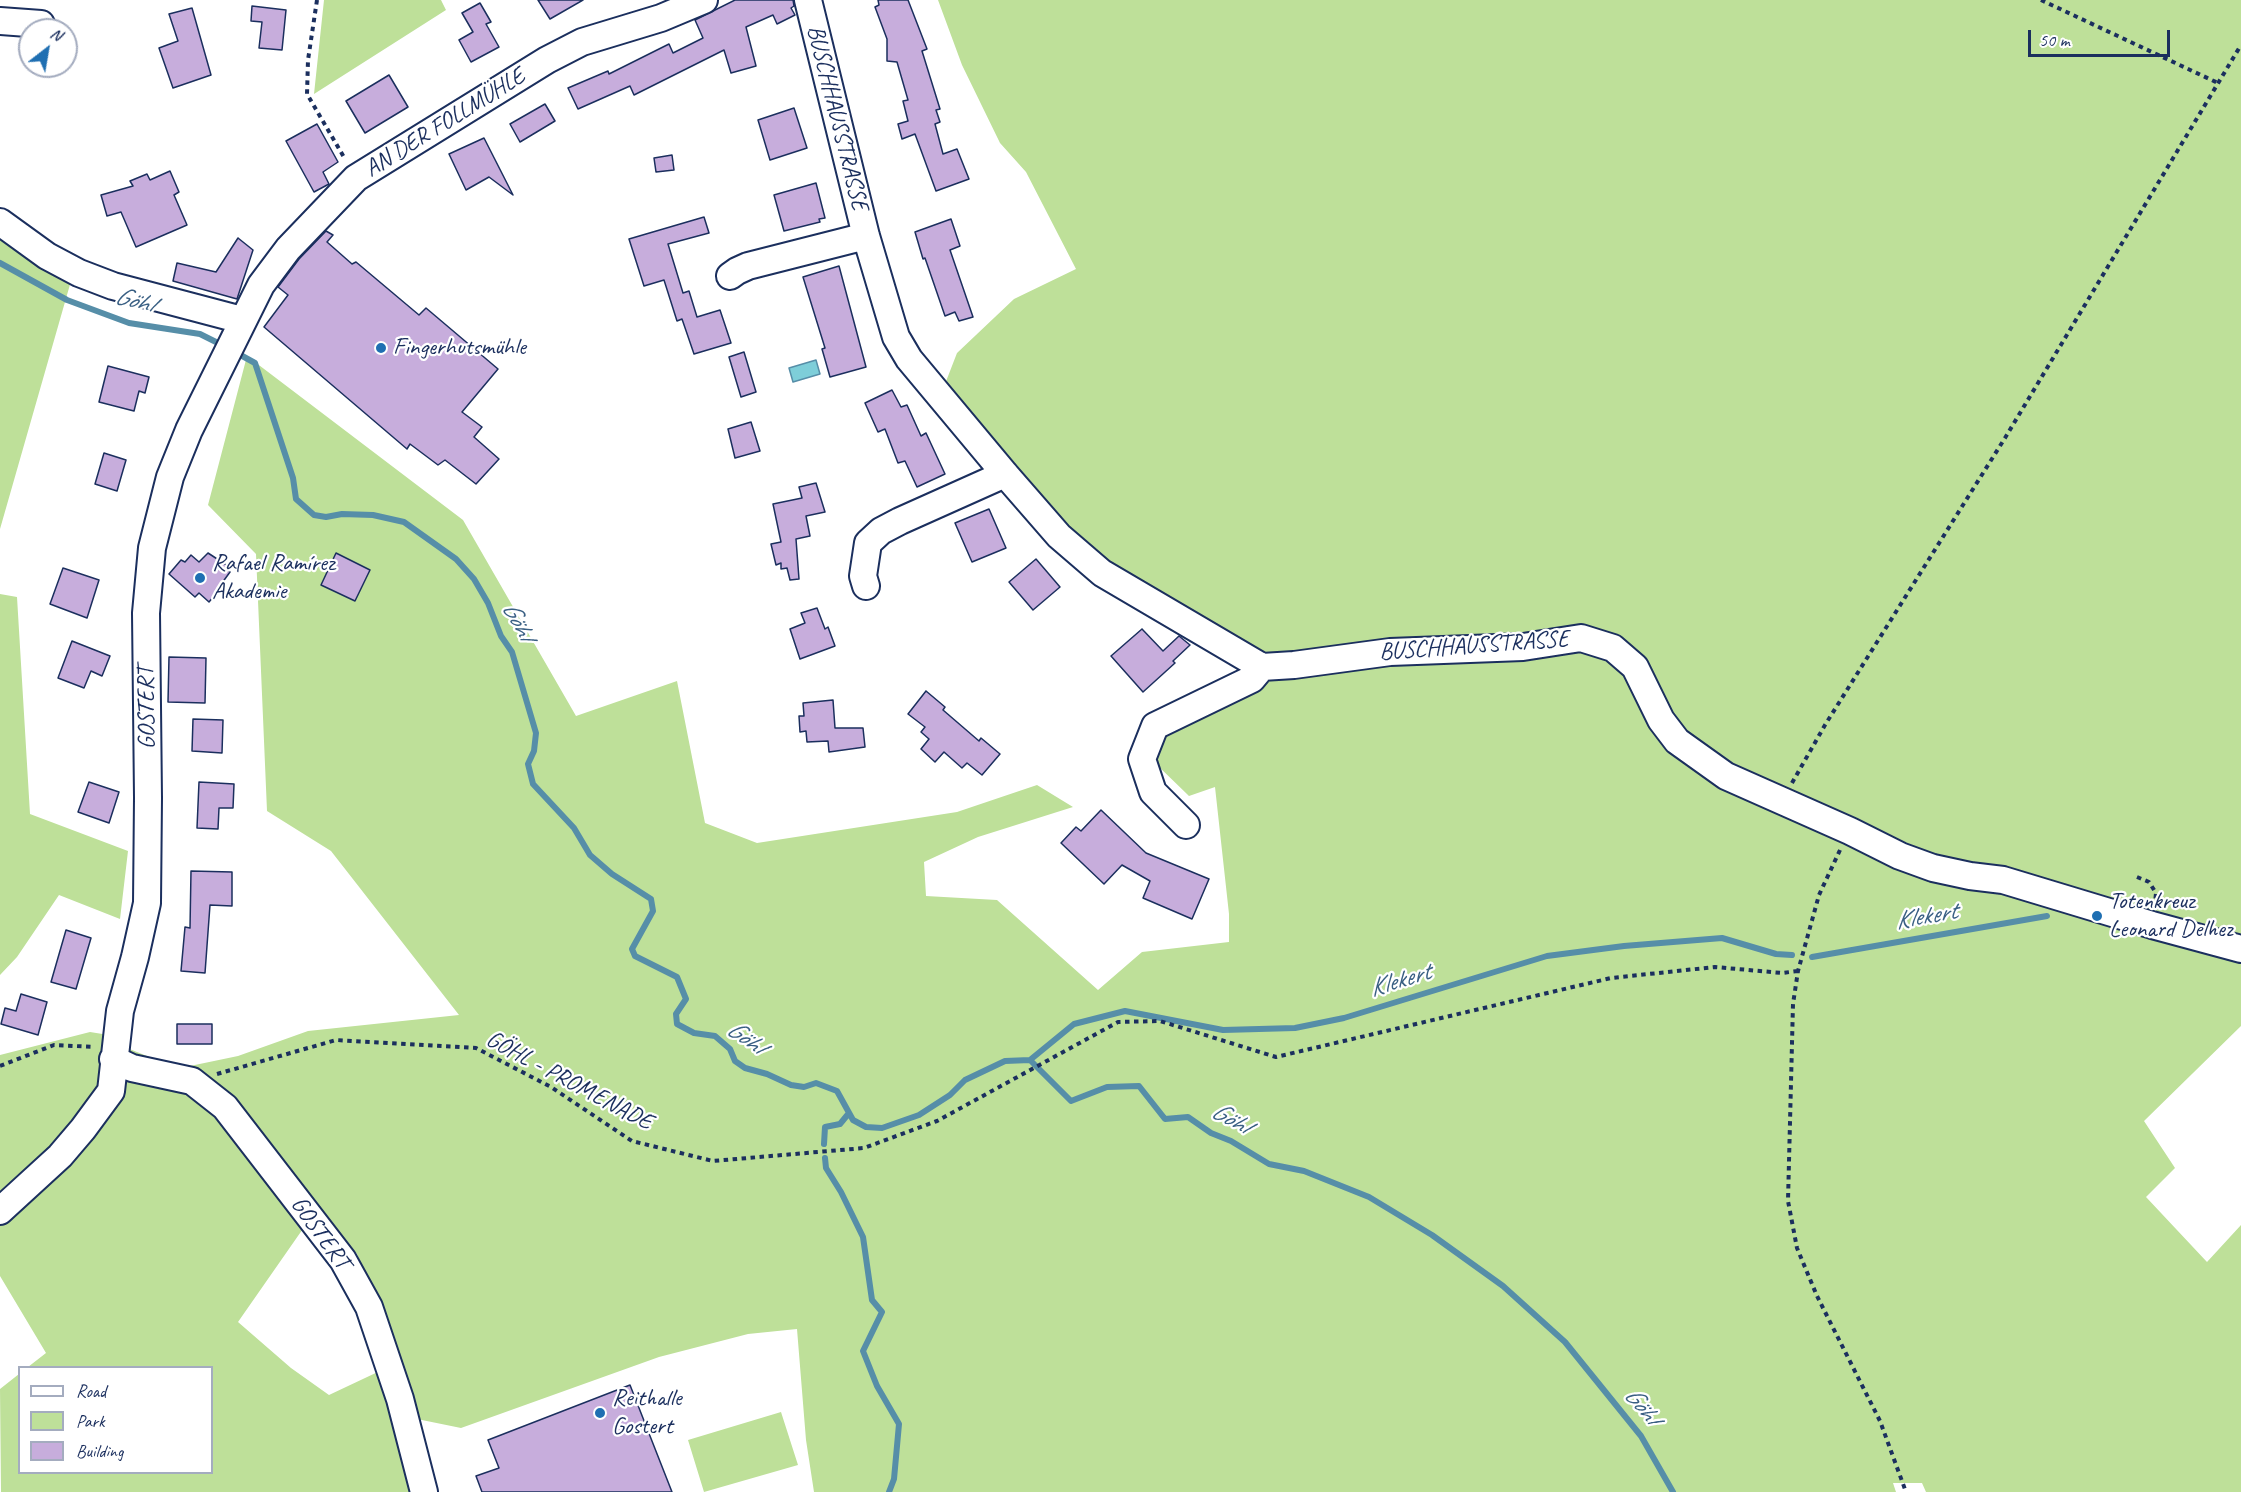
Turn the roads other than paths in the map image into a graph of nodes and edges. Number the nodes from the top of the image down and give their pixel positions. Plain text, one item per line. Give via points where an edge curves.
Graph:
1 (704, 0) edge
2 (808, 0) edge
3 (0, 21) edge
4 (18, 22) edge
5 (0, 222) edge
6 (867, 236) junction
7 (730, 276) dead end
8 (240, 328) junction
9 (221, 366) joint
10 (1005, 474) junction
11 (866, 586) dead end
12 (1262, 668) junction
13 (1186, 825) dead end
14 (2241, 949) edge
15 (113, 1059) junction
16 (0, 1211) edge
17 (424, 1492) edge

1 - 8 street, AN DER FOLLMÜHLE via 661,18 582,42 356,178 288,249 261,285
2 - 6 street, BUSCHHAUSSTRASSE
3 - 4 street
5 - 8 street via 46,256 79,273
6 - 7 street, BUSCHHAUSSTRASSE via 748,266
6 - 10 street, BUSCHHAUSSTRASSE via 896,337 909,359
8 - 9 street, AN DER FOLLMÜHLE
9 - 15 street, GOSTERT via 170,477 152,548 146,613 147,903 120,1011
10 - 11 street via 881,531 868,543 863,576
10 - 12 street, BUSCHHAUSSTRASSE via 1059,536 1102,573
12 - 13 street via 1252,679 1155,726 1142,759 1153,792
12 - 14 street, BUSCHHAUSSTRASSE via 1390,652 1523,647 1581,638 1613,648 1635,667 1661,720 1677,741 1726,776 1933,868 2003,880
15 - 16 street, GOSTERT via 111,1091 83,1129 60,1156
15 - 17 street, GOSTERT via 132,1068 192,1081 225,1107 343,1260 369,1307 400,1399

